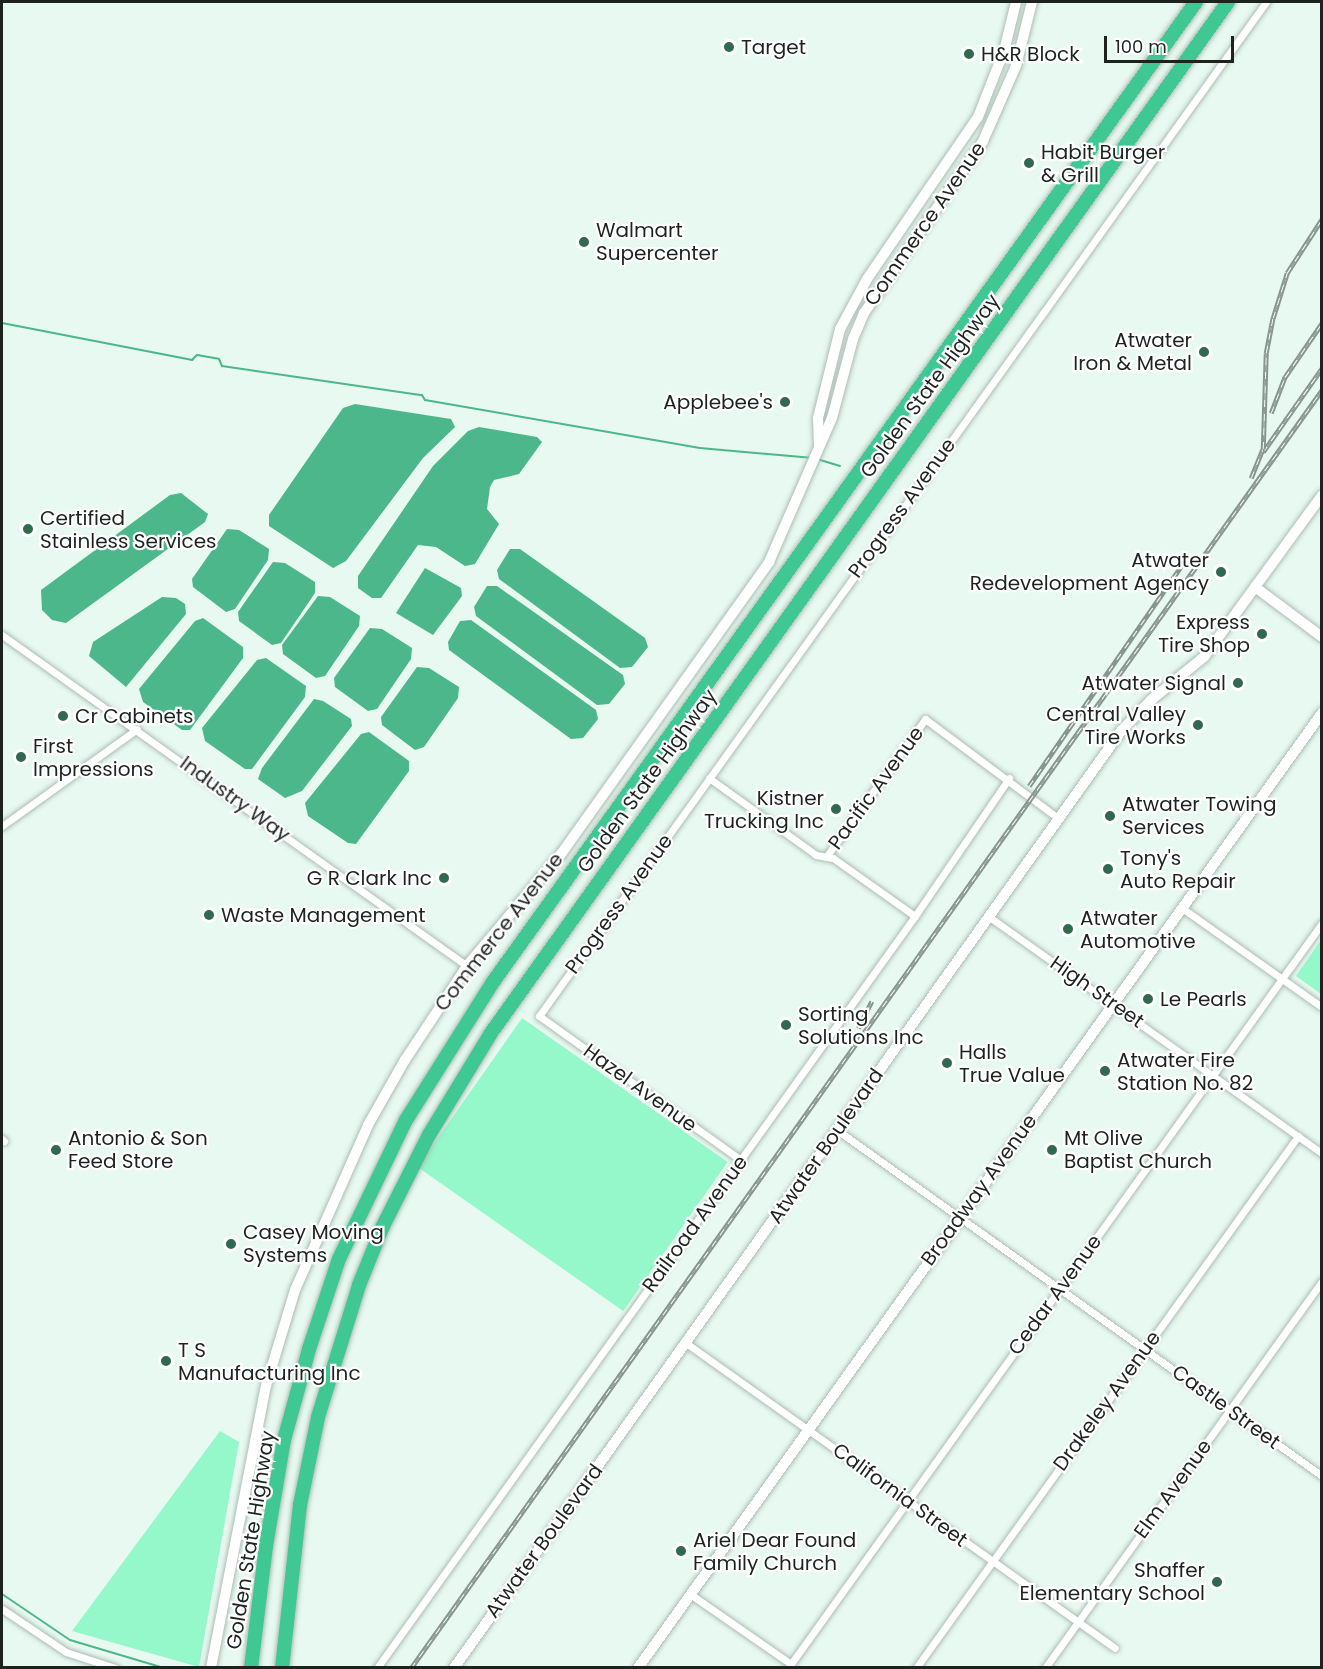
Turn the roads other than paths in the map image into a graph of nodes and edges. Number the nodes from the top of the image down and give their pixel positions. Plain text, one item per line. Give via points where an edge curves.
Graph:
1 (1016, 2) edge
2 (1032, 2) edge
3 (1196, 2) edge
4 (1228, 2) edge
5 (1266, 2) edge
6 (819, 446) junction
7 (1320, 500) edge
8 (1255, 587) junction
9 (2, 635) edge
10 (1322, 637) edge
11 (1322, 713) edge
12 (137, 729) junction
13 (708, 778) junction
14 (1010, 778) junction
15 (1058, 819) junction
16 (2, 826) edge
17 (826, 857) junction
18 (1182, 908) junction
19 (915, 916) junction
20 (988, 916) junction
21 (1322, 923) edge
22 (467, 966) junction
23 (1282, 978) junction
24 (1113, 1004) junction
25 (1322, 1007) edge
26 (539, 1016) joint
27 (1212, 1075) junction
28 (837, 1131) junction
29 (1298, 1136) junction
30 (1322, 1153) edge
31 (741, 1160) junction
32 (960, 1217) junction
33 (1322, 1281) edge
34 (1060, 1288) junction
35 (686, 1343) junction
36 (1144, 1348) junction
37 (1230, 1410) junction
38 (808, 1429) junction
39 (1322, 1476) edge
40 (908, 1500) junction
41 (992, 1561) junction
42 (690, 1594) junction
43 (2, 1609) edge
44 (1078, 1622) junction
45 (1115, 1648) dead end
46 (789, 1666) edge
47 (115, 1668) edge
48 (212, 1668) edge
49 (251, 1668) edge
50 (282, 1668) edge
51 (376, 1668) edge
52 (454, 1668) edge
53 (638, 1668) edge
54 (916, 1668) edge
55 (1045, 1668) edge

1 - 6 street, Commerce Avenue via 1004,51 978,117 867,279 840,329 818,418
2 - 6 street, Commerce Avenue via 1016,66 983,141 864,313 832,418
3 - 49 highway, Golden State Highway via 493,982 406,1120 339,1259 309,1349 284,1440
4 - 50 highway, Golden State Highway via 491,1033 429,1135 383,1226 359,1285 318,1417 300,1505
5 - 13 street, Progress Avenue
6 - 22 street, Commerce Avenue via 769,562 561,854
7 - 8 street, Atwater Boulevard
8 - 10 street
8 - 15 street, Atwater Boulevard via 1204,657 1151,700 1121,731
9 - 12 street, Industry Way
11 - 18 street, Broadway Avenue
12 - 16 street
12 - 22 street, Industry Way
13 - 17 street via 816,855
13 - 26 street, Progress Avenue
14 - 15 street
14 - 17 street, Pacific Avenue via 925,719
14 - 19 street, Railroad Avenue
15 - 20 street, Atwater Boulevard
17 - 19 street via 833,858
18 - 23 street
18 - 24 street, Broadway Avenue
19 - 31 street, Railroad Avenue
20 - 24 street, High Street
20 - 28 street, Atwater Boulevard
21 - 23 street, Cedar Avenue
22 - 48 street, Commerce Avenue via 368,1125 295,1290 266,1386
23 - 25 street
23 - 27 street, Cedar Avenue
24 - 27 street, High Street
24 - 32 street, Broadway Avenue
26 - 31 street, Hazel Avenue
27 - 29 street, High Street
27 - 34 street, Cedar Avenue
28 - 32 street, Castle Street
28 - 35 street, Atwater Boulevard
29 - 30 street, High Street
29 - 36 street, Drakeley Avenue
31 - 51 street, Railroad Avenue
32 - 34 street, Castle Street
32 - 38 street, Broadway Avenue
33 - 37 street, Elm Avenue
34 - 36 street, Castle Street
34 - 40 street, Cedar Avenue
35 - 38 street, California Street
35 - 52 street, Atwater Boulevard
36 - 37 street, Castle Street
36 - 41 street, Drakeley Avenue
37 - 39 street, Castle Street
37 - 44 street, Elm Avenue
38 - 40 street, California Street
38 - 42 street, Broadway Avenue
40 - 41 street, California Street
40 - 46 street, Cedar Avenue
41 - 44 street, California Street
41 - 54 street, Drakeley Avenue
42 - 46 street
42 - 53 street, Broadway Avenue
43 - 47 street via 66,1653
44 - 45 street, California Street
44 - 55 street, Elm Avenue

